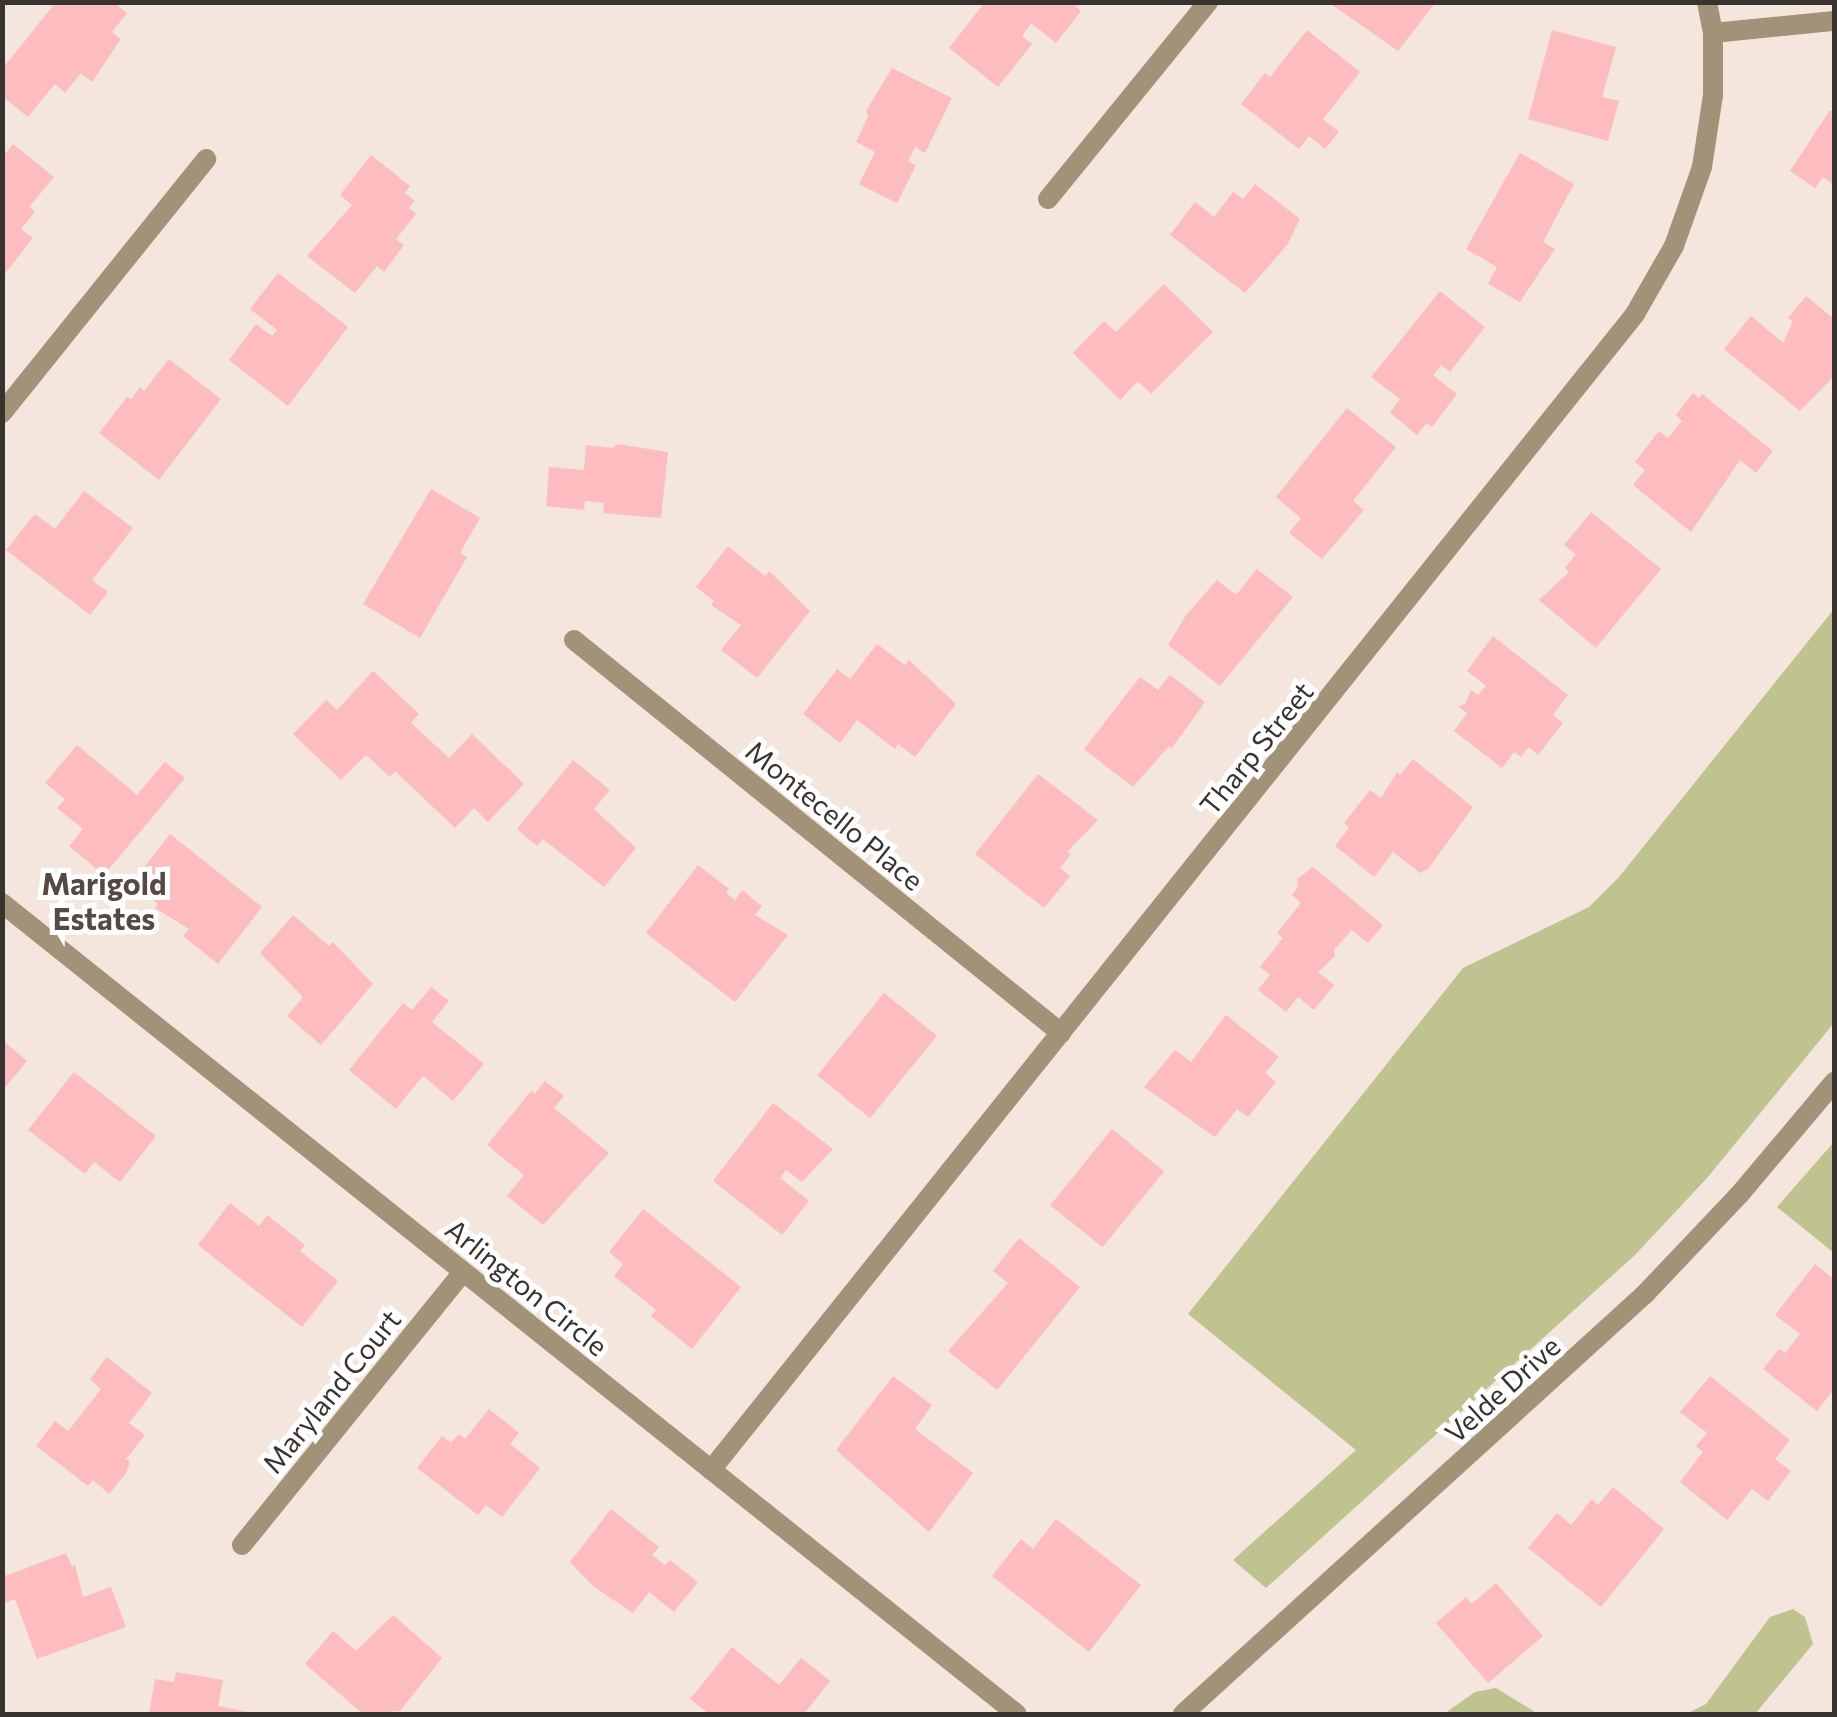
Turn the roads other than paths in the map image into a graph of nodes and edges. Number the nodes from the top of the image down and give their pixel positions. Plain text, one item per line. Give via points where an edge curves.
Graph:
1 (1208, 2) edge
2 (1707, 2) edge
3 (1834, 21) edge
4 (1713, 33) junction
5 (206, 159) dead end
6 (1048, 199) dead end
7 (2, 413) edge
8 (574, 640) dead end
9 (2, 903) edge
10 (1061, 1034) junction
11 (1834, 1082) edge
12 (463, 1272) junction
13 (710, 1470) junction
14 (242, 1545) dead end
15 (1017, 1714) edge
16 (1184, 1714) edge

1 - 6 street
2 - 4 street, Tharp Street
3 - 4 street
4 - 10 street, Tharp Street via 1702,166 1674,246 1636,314
5 - 7 street
8 - 10 street, Montecello Place
9 - 12 street, Arlington Circle
10 - 13 street, Tharp Street
11 - 16 street, Velde Drive via 1633,1306
12 - 13 street, Arlington Circle
12 - 14 street, Maryland Court
13 - 15 street, Arlington Circle

